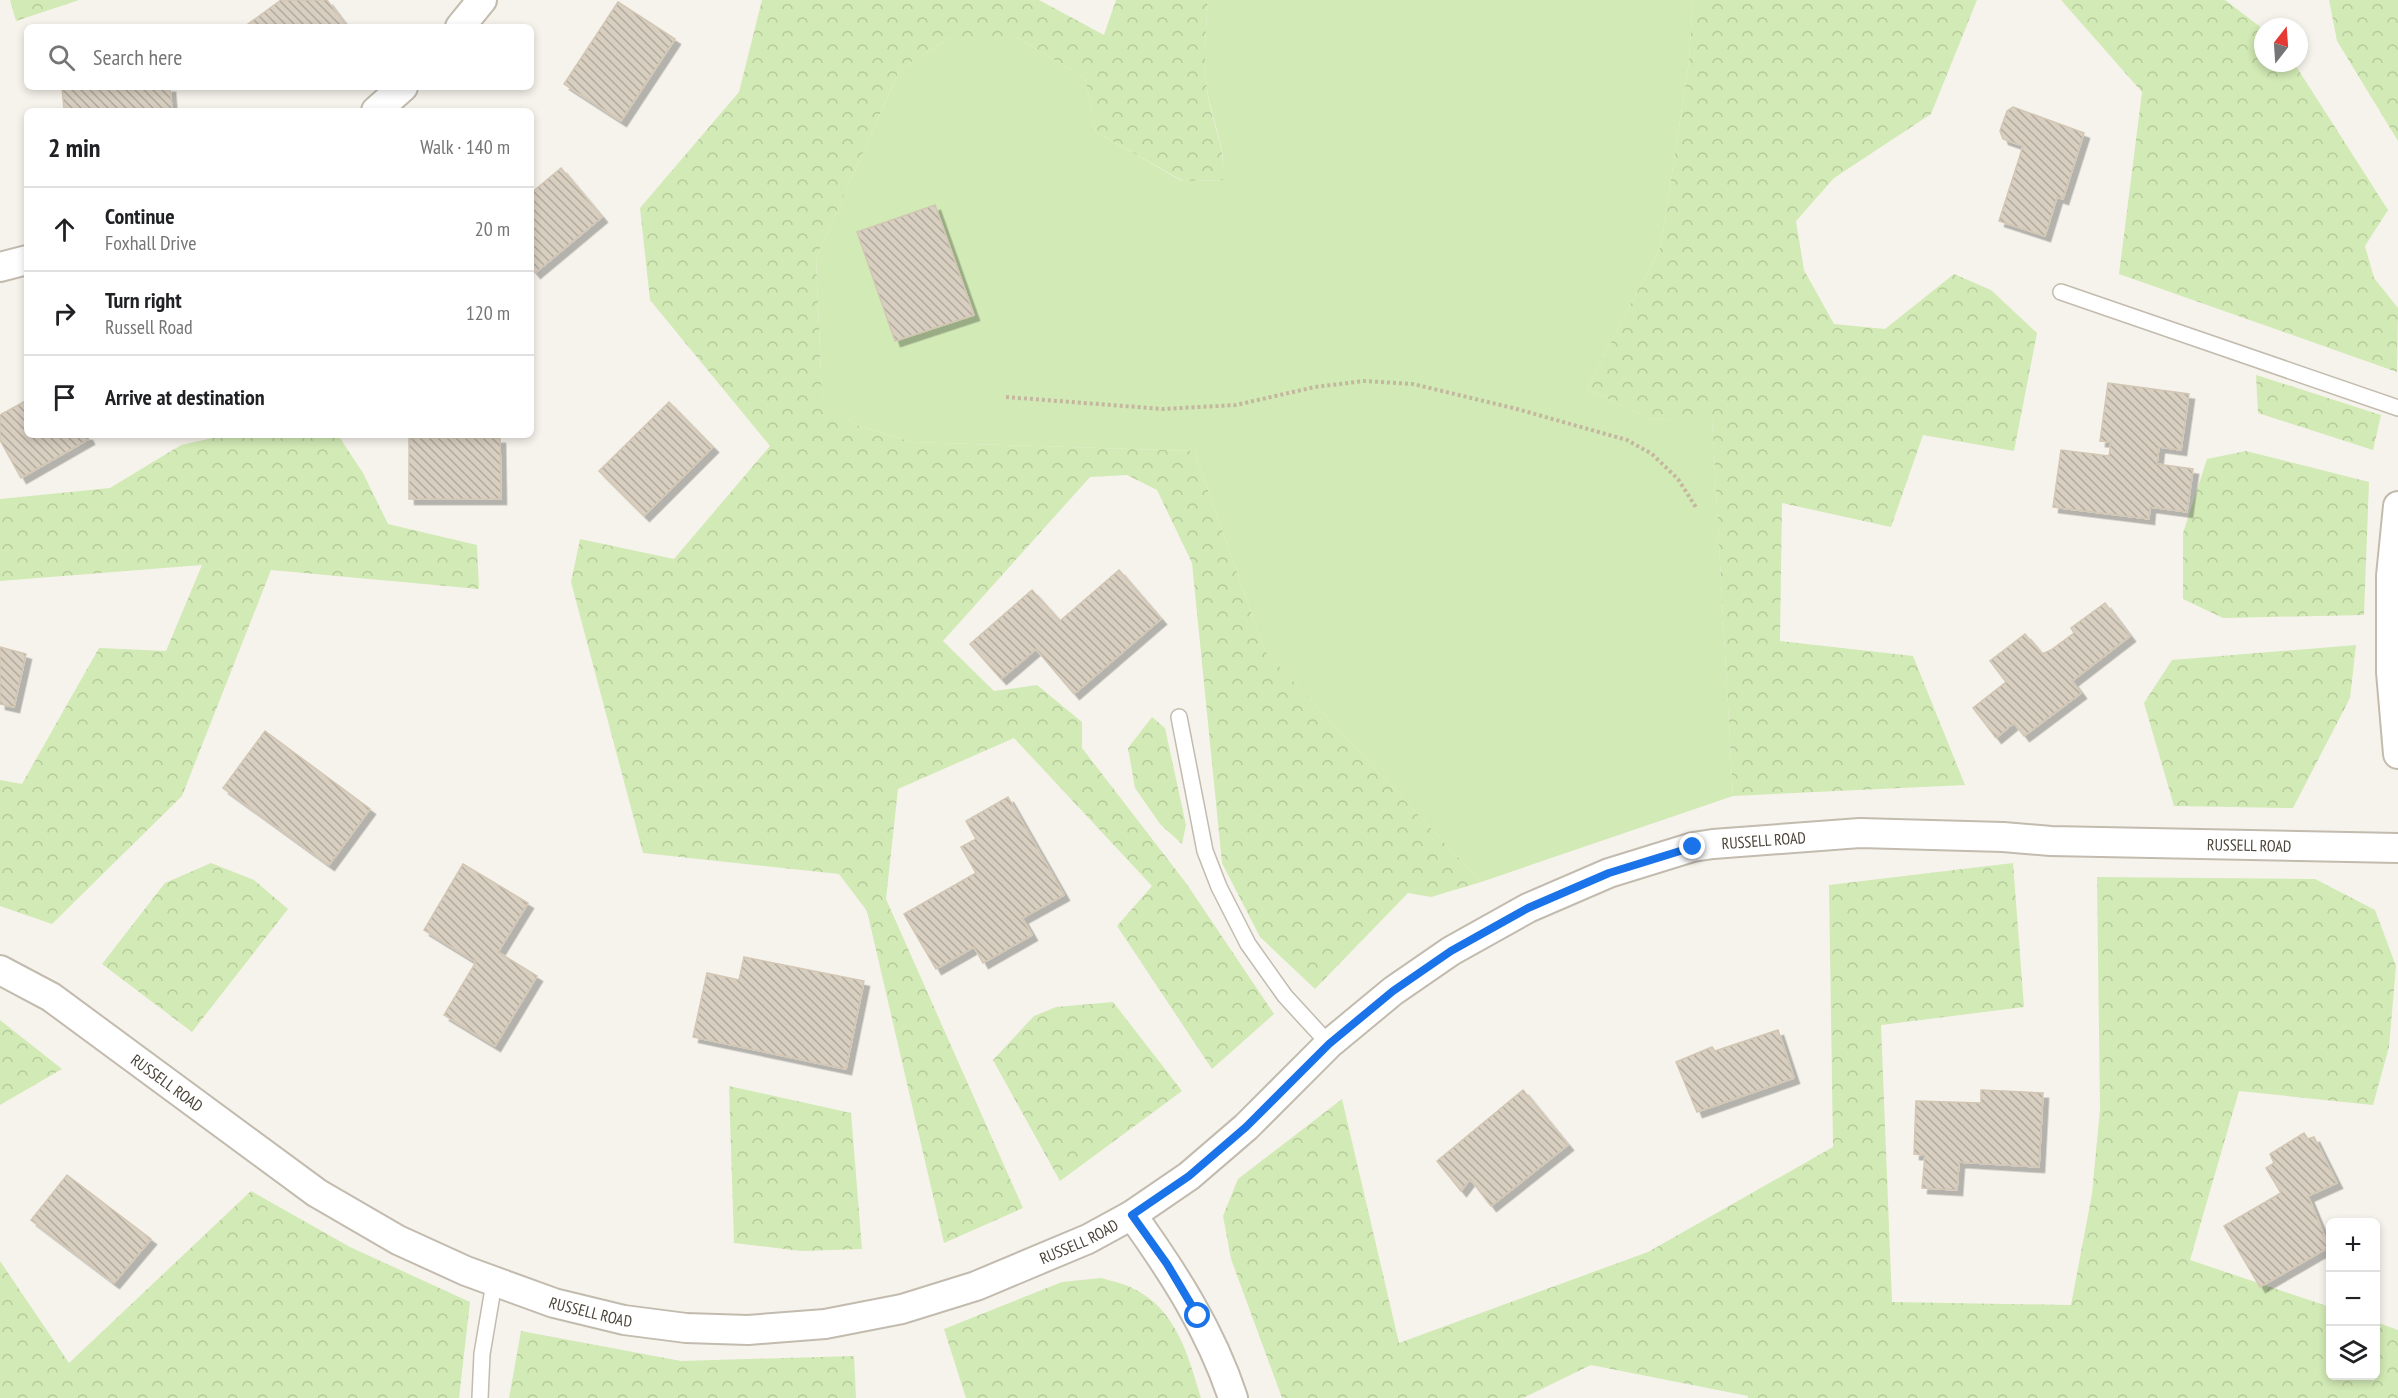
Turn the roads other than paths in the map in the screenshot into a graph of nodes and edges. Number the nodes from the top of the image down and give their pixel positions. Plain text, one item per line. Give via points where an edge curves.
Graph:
1 (482, 0) edge
2 (462, 24) edge
3 (400, 90) edge
4 (379, 108) edge
5 (24, 261) edge
6 (0, 267) edge
7 (2061, 292) dead end
8 (2398, 408) edge
9 (2398, 506) edge
10 (1179, 717) dead end
11 (2398, 754) edge
12 (2398, 848) edge
13 (0, 970) edge
14 (1329, 1044) junction
15 (1132, 1215) junction
16 (494, 1282) junction
17 (480, 1398) edge
18 (1233, 1398) edge

1 - 2 street
3 - 4 street
5 - 6 street
7 - 8 lane
9 - 11 street via 2391,576 2391,660
10 - 14 lane via 1205,851 1219,887 1248,944 1285,996
12 - 14 street, RUSSELL ROAD via 1860,833 1693,847 1609,873 1528,908 1431,964
13 - 16 street, RUSSELL ROAD via 51,997 317,1193 398,1240
14 - 15 street, RUSSELL ROAD via 1238,1134 1189,1176
15 - 16 street, RUSSELL ROAD via 1088,1239 976,1286 902,1309 825,1324 748,1330 634,1322 554,1303
15 - 18 street via 1198,1316
16 - 17 lane via 482,1354

